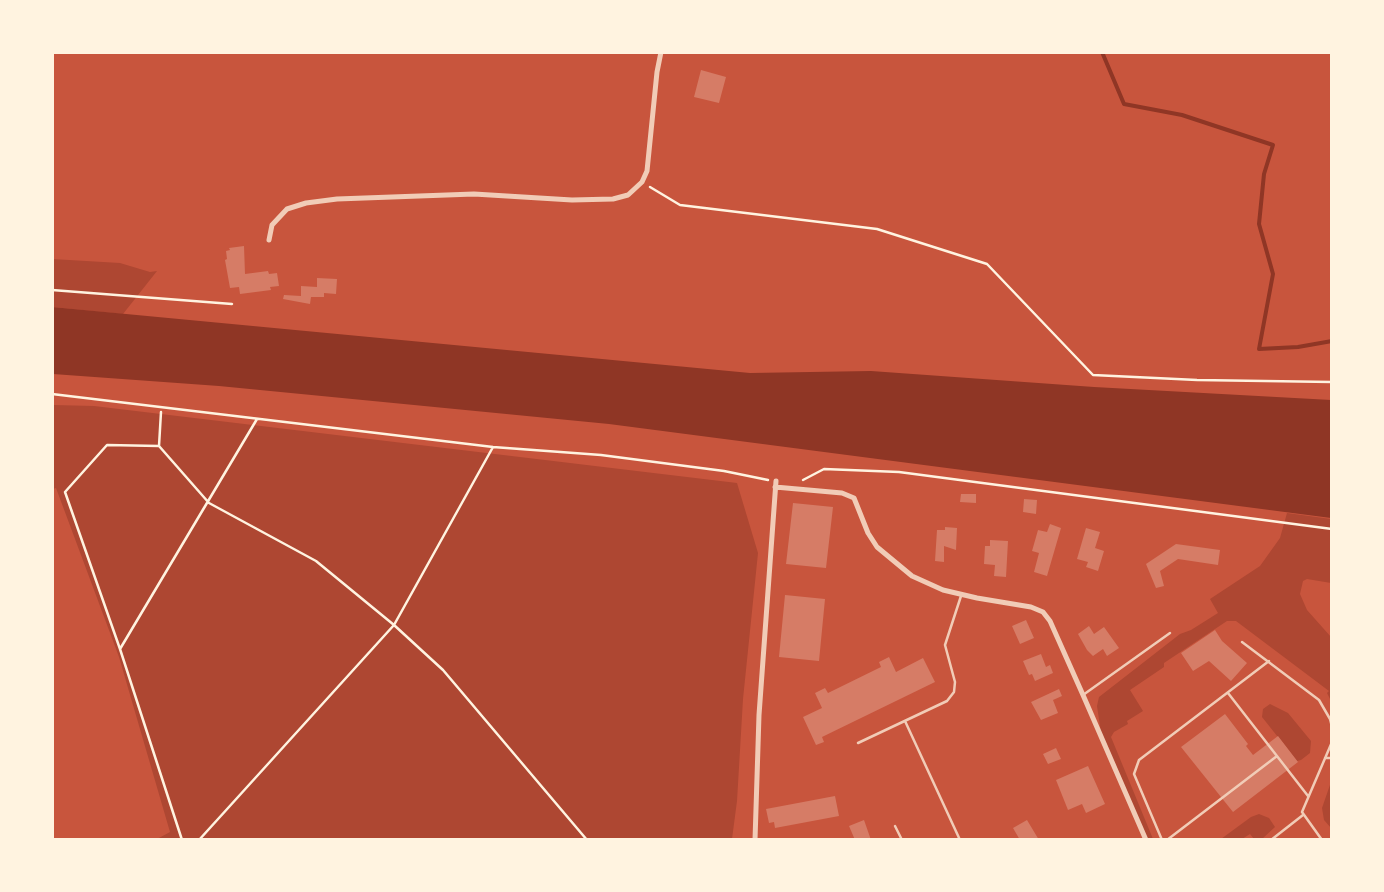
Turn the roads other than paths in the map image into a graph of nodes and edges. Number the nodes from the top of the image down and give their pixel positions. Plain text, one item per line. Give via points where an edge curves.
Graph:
1 (661, 52) edge
2 (269, 240) dead end
3 (776, 481) road end
4 (775, 487) junction
5 (962, 594) junction
6 (1170, 633) dead end
7 (1242, 642) dead end
8 (1269, 662) junction
9 (1228, 693) junction
10 (1083, 695) junction
11 (905, 721) junction
12 (1332, 727) edge
13 (1332, 742) edge
14 (858, 743) dead end
15 (1277, 756) junction
16 (1325, 758) junction
17 (1332, 758) edge
18 (1308, 796) junction
19 (1303, 815) junction
20 (895, 826) dead end
21 (755, 840) edge
22 (902, 840) edge
23 (960, 840) edge
24 (1146, 840) edge
25 (1162, 840) edge
26 (1167, 840) edge
27 (1271, 840) edge
28 (1322, 840) edge

1 - 2 street via 650,154 642,182 628,195 614,199 572,200 437,194 306,203 287,209 277,217
3 - 4 street
4 - 5 street via 842,493 854,498 868,533 891,561 912,576 943,590
4 - 21 street
5 - 10 street via 1043,612
5 - 11 lane via 945,645 955,682 954,692 947,701
6 - 10 lane
7 - 8 lane
8 - 9 lane
8 - 12 lane via 1319,700
9 - 15 lane
9 - 25 lane via 1138,760 1134,774
10 - 24 street
11 - 14 lane
11 - 23 lane
13 - 16 lane
15 - 18 lane
15 - 26 lane
16 - 17 lane
16 - 18 lane
18 - 19 lane
19 - 27 lane
19 - 28 lane
20 - 22 lane

